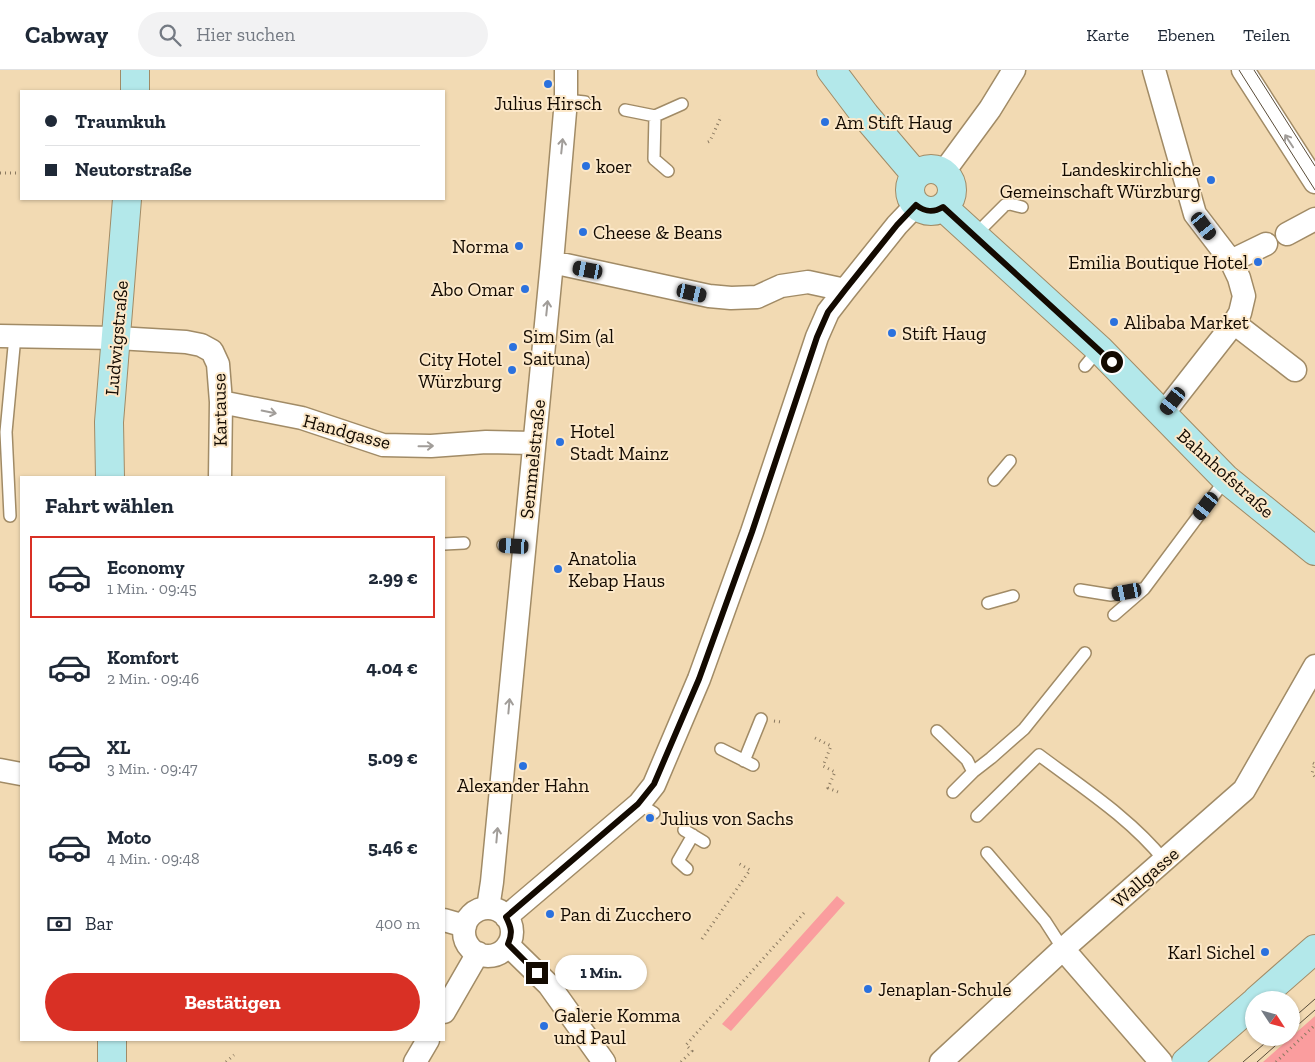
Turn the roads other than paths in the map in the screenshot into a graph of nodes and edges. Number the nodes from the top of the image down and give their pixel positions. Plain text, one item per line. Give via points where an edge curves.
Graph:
1 (135, 70) edge
2 (566, 70) edge
3 (831, 70) edge
4 (1014, 70) edge
5 (1154, 70) edge
6 (1244, 70) edge
7 (135, 90) edge
8 (682, 104) dead end
9 (625, 110) dead end
10 (655, 116) junction
11 (668, 171) dead end
12 (943, 173) junction
13 (916, 175) junction
14 (1315, 182) edge
15 (127, 200) edge
16 (916, 205) junction
17 (943, 207) junction
18 (1022, 207) dead end
19 (1315, 218) edge
20 (1287, 234) dead end
21 (974, 236) junction
22 (1266, 244) dead end
23 (552, 262) junction
24 (1231, 262) junction
25 (845, 290) junction
26 (1234, 322) junction
27 (7, 336) edge
28 (117, 338) junction
29 (1295, 370) dead end
30 (221, 402) junction
31 (1162, 415) junction
32 (534, 443) junction
33 (1010, 461) dead end
34 (110, 476) edge
35 (220, 476) edge
36 (1226, 479) junction
37 (994, 480) dead end
38 (10, 516) dead end
39 (464, 543) dead end
40 (445, 544) edge
41 (1315, 551) edge
42 (1144, 589) junction
43 (1080, 590) dead end
44 (1013, 596) dead end
45 (988, 603) dead end
46 (1114, 615) dead end
47 (1085, 652) dead end
48 (1315, 666) edge
49 (761, 719) dead end
50 (937, 731) dead end
51 (721, 749) dead end
52 (0, 770) edge
53 (973, 772) junction
54 (20, 774) edge
55 (953, 792) dead end
56 (977, 816) dead end
57 (704, 842) dead end
58 (987, 853) dead end
59 (1164, 860) junction
60 (687, 869) dead end
61 (497, 912) junction
62 (459, 922) edge
63 (508, 944) junction
64 (1064, 949) junction
65 (1315, 949) edge
66 (478, 953) junction
67 (1267, 991) edge
68 (445, 1010) edge
69 (1245, 1011) edge
70 (112, 1041) edge
71 (427, 1041) edge
72 (112, 1062) edge
73 (415, 1062) edge
74 (604, 1062) edge
75 (941, 1062) edge
76 (1162, 1062) edge
77 (1186, 1062) edge

1 - 7 street
23 -> 2 street, Semmelstraße via 575,101
3 - 13 street
4 - 12 street
5 - 24 street via 1195,214
14 -> 6 street
8 - 10 lane
9 - 10 lane
10 - 11 lane via 654,159
12 - 13 street via 929,169
12 - 17 street via 952,190
13 - 16 street via 910,187
15 - 28 street, Ludwigstraße
16 - 17 street via 926,211
16 - 25 street
17 - 21 street, Bahnhofstraße
18 - 21 lane via 1005,204
19 - 20 street
21 - 31 street, Bahnhofstraße via 1092,358
22 - 24 street
23 - 25 street via 709,296 758,297 781,286 808,282
32 -> 23 street, Semmelstraße
24 - 26 street via 1244,296
25 - 61 street via 828,312 817,337 682,733 654,784 646,808
26 - 29 street
26 - 31 street
27 - 28 street, Kartause
27 - 38 lane via 6,432
28 - 30 street, Kartause via 201,345 212,352 218,364
28 - 34 street, Ludwigstraße via 109,422
30 -> 32 street, Handgasse via 302,418 383,445
30 - 35 street, Kartause
31 - 36 street, Bahnhofstraße
61 -> 32 street, Semmelstraße via 492,882 514,546
33 - 37 lane
36 - 41 street, Bahnhofstraße
36 - 42 lane
39 - 40 lane
42 - 43 lane via 1111,595
42 - 46 lane
44 - 45 lane
47 - 53 lane via 1024,729
48 - 59 street, Wallgasse via 1244,790
49 - 51 lane via 749,763
50 - 53 lane via 967,760
52 - 54 street
53 - 55 lane
56 - 59 lane via 1039,755 1116,813
57 - 60 lane via 689,833 678,861
58 - 64 lane via 1045,921
59 - 64 street, Wallgasse
61 - 62 street via 474,912
61 - 63 street via 512,928
62 - 66 street via 467,944
63 - 66 street via 495,955
63 - 74 street via 549,985
64 - 75 street, Wallgasse
64 - 76 street
65 - 67 street
66 - 68 street
69 - 77 street
70 - 72 street
71 - 73 street

